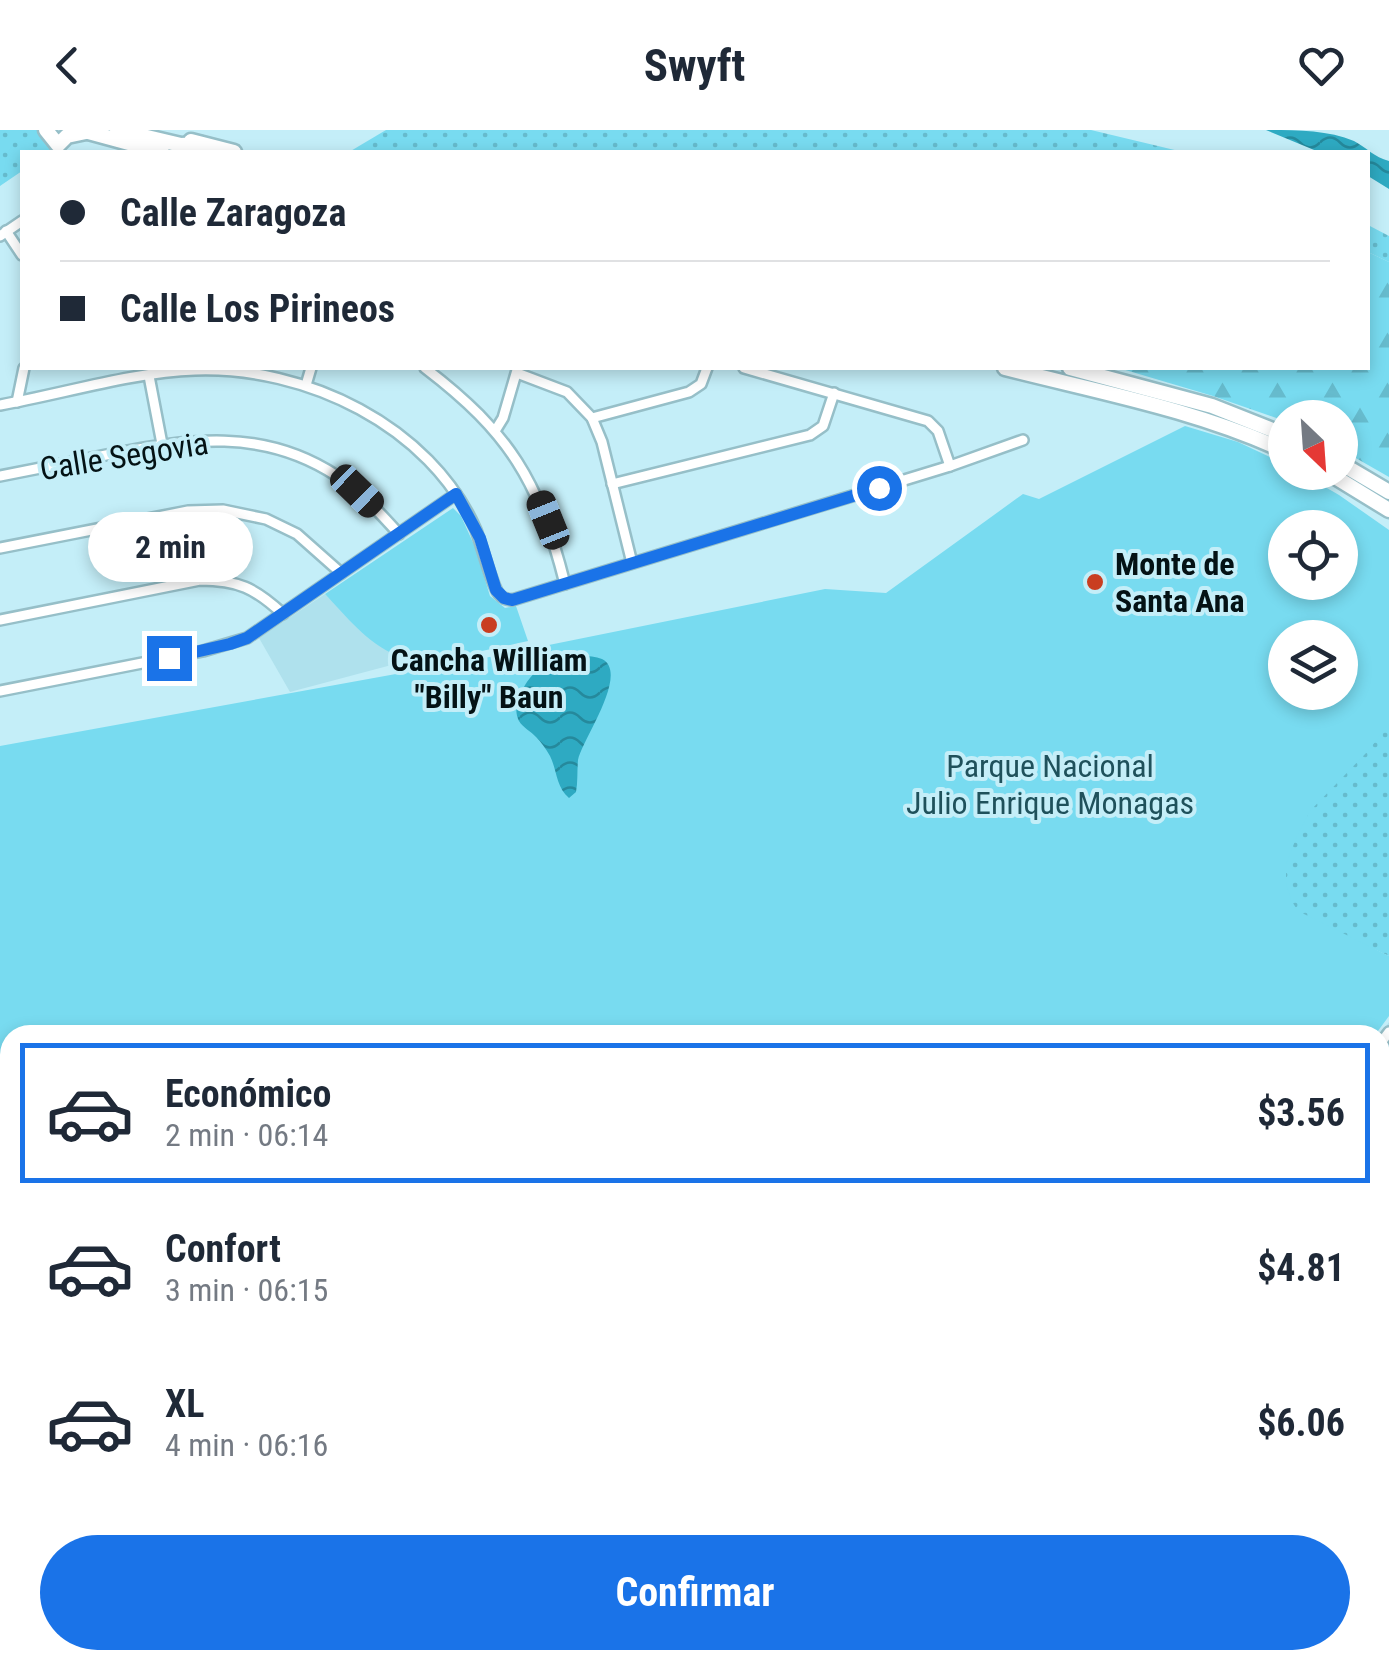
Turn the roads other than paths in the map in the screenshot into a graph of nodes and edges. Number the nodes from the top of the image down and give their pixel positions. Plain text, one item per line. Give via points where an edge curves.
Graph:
1 (46, 130) edge
2 (117, 130) edge
3 (152, 130) edge
4 (83, 131) edge
5 (58, 143) edge
6 (200, 144) junction
7 (154, 150) edge
8 (226, 150) edge
9 (3, 234) edge
10 (20, 254) edge
11 (24, 370) edge
12 (311, 370) edge
13 (518, 370) edge
14 (705, 370) edge
15 (751, 370) edge
16 (1013, 370) edge
17 (1077, 370) edge
18 (441, 373) edge
19 (149, 376) junction
20 (306, 385) junction
21 (834, 393) junction
22 (17, 402) junction
23 (0, 404) edge
24 (592, 418) junction
25 (1268, 428) edge
26 (495, 431) junction
27 (1023, 440) dead end
28 (162, 444) junction
29 (1268, 444) edge
30 (950, 466) junction
31 (1358, 474) edge
32 (0, 476) edge
33 (612, 484) junction
34 (1356, 490) edge
35 (1389, 492) edge
36 (456, 494) junction
37 (1389, 510) edge
38 (398, 534) junction
39 (0, 548) edge
40 (632, 563) junction
41 (341, 574) junction
42 (565, 584) junction
43 (282, 614) junction
44 (0, 620) edge
45 (0, 691) edge

1 - 5 main road
2 - 6 main road
3 - 6 main road
4 - 5 main road
4 - 7 main road
6 - 8 main road
9 - 10 street
11 - 22 street
12 - 20 street
13 - 24 street via 567,392
13 - 26 street
14 - 24 street via 689,392
15 - 21 street
16 - 29 main road via 1200,418
17 - 25 main road
18 - 26 street
19 - 20 street via 232,370
19 - 22 street
19 - 28 street
20 - 36 street via 394,431
21 - 30 street via 928,421
21 - 33 street via 827,419 810,435
22 - 23 street
24 - 33 street
26 - 42 street via 539,500
27 - 30 street
28 - 32 street, Calle Segovia
28 - 38 street, Calle Segovia via 237,440 296,455 357,491
30 - 40 street
31 - 35 main road
33 - 40 street
34 - 37 main road
36 - 38 street
36 - 42 street via 499,595 512,600
38 - 41 street
39 - 41 street via 222,510 296,534
40 - 42 street
41 - 43 street
43 - 44 street via 242,584 200,580
43 - 45 street via 230,644

